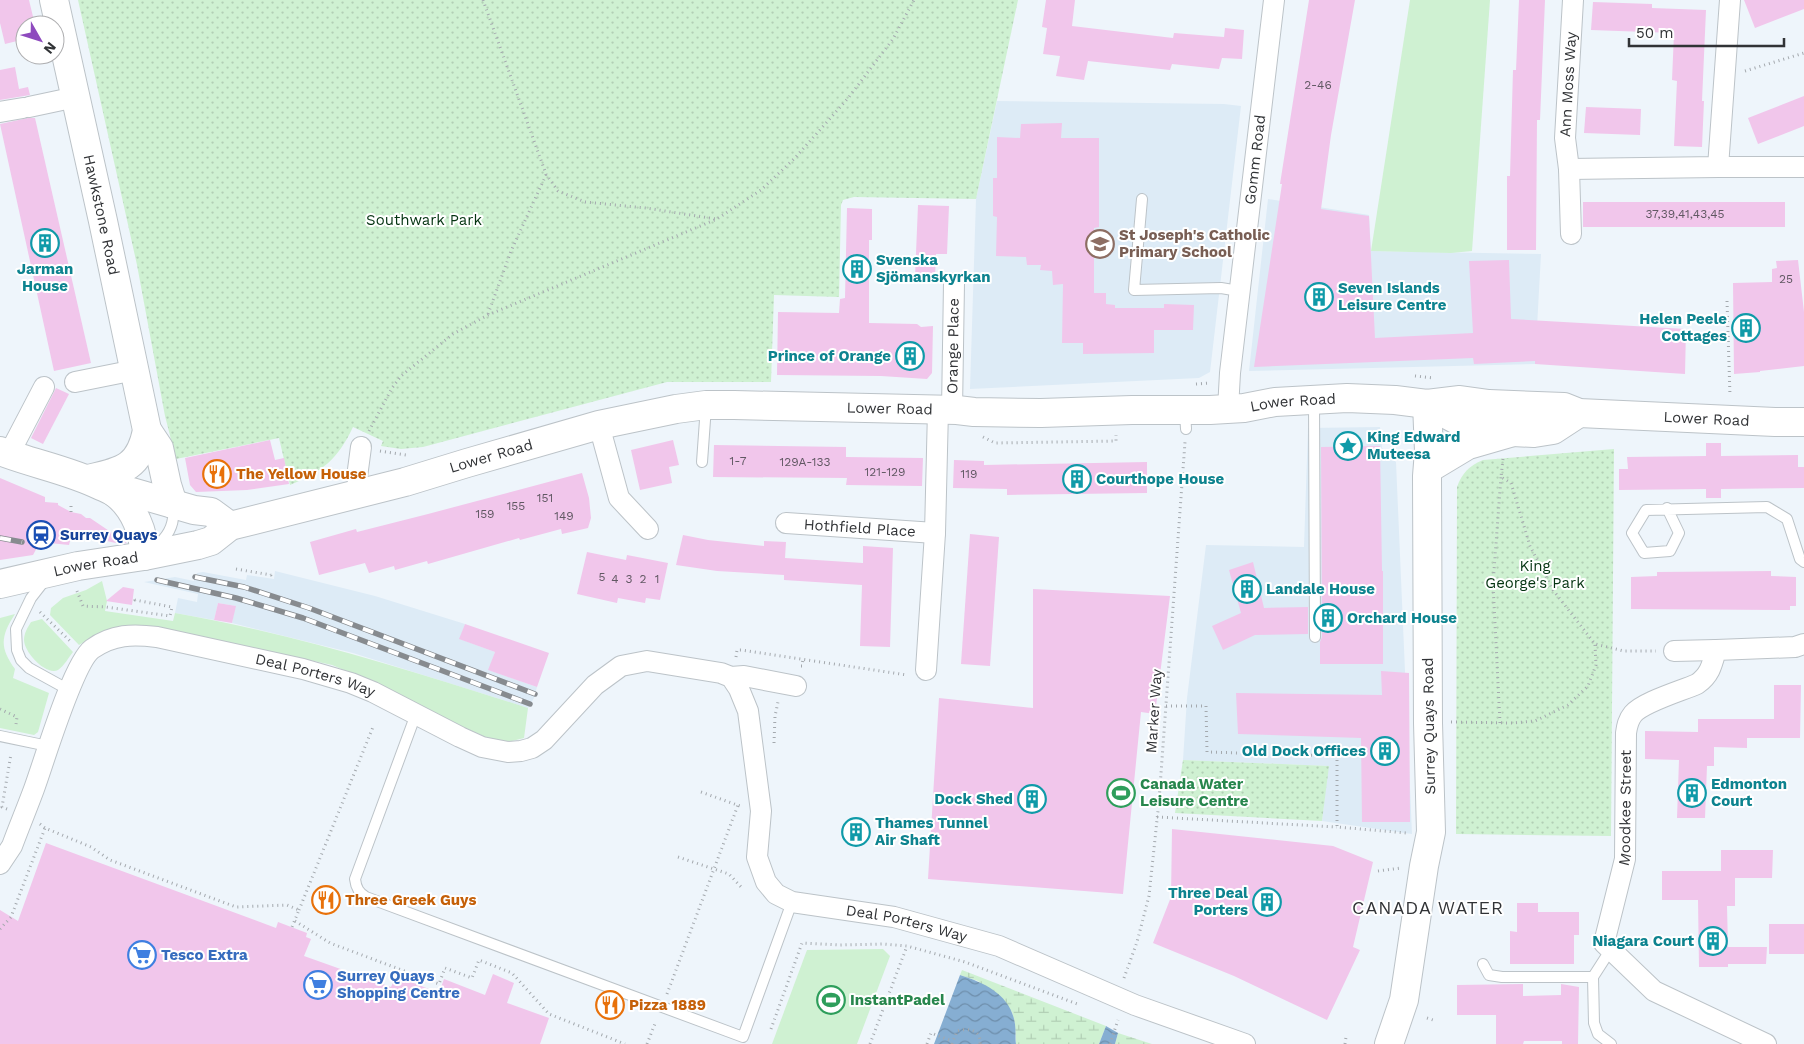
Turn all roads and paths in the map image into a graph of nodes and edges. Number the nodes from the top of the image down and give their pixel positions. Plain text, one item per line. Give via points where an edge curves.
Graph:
1 (54, 0) edge
2 (483, 0) edge
3 (914, 0) edge
4 (1274, 0) edge
5 (1573, 0) edge
6 (1730, 0) edge
7 (1804, 53) edge
8 (1725, 77) junction
9 (76, 97) junction
10 (0, 112) edge
11 (1718, 167) junction
12 (1804, 167) edge
13 (1568, 169) junction
14 (546, 174) junction
15 (1142, 199) dead end
16 (717, 219) junction
17 (1571, 234) dead end
18 (954, 283) dead end
19 (1239, 291) junction
20 (1727, 301) dead end
21 (488, 315) junction
22 (135, 370) junction
23 (75, 382) dead end
24 (1216, 383) dead end
25 (1196, 384) dead end
26 (44, 387) dead end
27 (1730, 396) dead end
28 (1314, 398) junction
29 (1427, 404) junction
30 (706, 406) junction
31 (1228, 409) junction
32 (945, 410) junction
33 (1580, 413) junction
34 (1186, 420) junction
35 (1804, 422) edge
36 (599, 425) junction
37 (147, 430) junction
38 (1116, 438) dead end
39 (1508, 442) junction
40 (995, 443) dead end
41 (361, 447) junction
42 (4, 453) edge
43 (412, 455) dead end
44 (702, 462) dead end
45 (1428, 470) junction
46 (1500, 477) junction
47 (88, 480) junction
48 (115, 492) junction
49 (361, 493) junction
50 (173, 504) junction
51 (72, 506) dead end
52 (1667, 508) junction
53 (70, 512) dead end
54 (786, 522) dead end
55 (230, 526) junction
56 (648, 529) dead end
57 (935, 533) junction
58 (154, 548) junction
59 (1804, 562) edge
60 (236, 569) dead end
61 (272, 571) dead end
62 (67, 579) junction
63 (0, 584) edge
64 (136, 596) dead end
65 (37, 611) dead end
66 (1316, 637) dead end
67 (73, 644) dead end
68 (1594, 644) junction
69 (1804, 644) edge
70 (1674, 650) joint
71 (1716, 650) junction
72 (740, 658) dead end
73 (803, 658) junction
74 (920, 673) joint
75 (798, 676) joint
76 (731, 678) junction
77 (69, 690) junction
78 (1166, 706) junction
79 (0, 709) edge
80 (416, 714) junction
81 (1428, 723) junction
82 (1500, 723) junction
83 (373, 726) dead end
84 (16, 729) dead end
85 (0, 736) edge
86 (48, 746) junction
87 (12, 751) dead end
88 (701, 792) dead end
89 (11, 811) dead end
90 (1157, 817) junction
91 (1337, 827) junction
92 (1409, 833) dead end
93 (678, 858) dead end
94 (0, 864) edge
95 (714, 868) junction
96 (743, 889) dead end
97 (792, 902) junction
98 (300, 910) junction
99 (295, 921) junction
100 (292, 927) dead end
101 (0, 930) edge
102 (907, 946) junction
103 (1611, 949) junction
104 (1483, 964) dead end
105 (1593, 978) junction
106 (1123, 980) dead end
107 (1082, 1006) dead end
108 (662, 1008) junction
109 (1114, 1018) dead end
110 (1427, 1018) dead end
111 (1118, 1020) junction
112 (1433, 1020) dead end
113 (1126, 1023) dead end
114 (771, 1029) dead end
115 (1346, 1037) dead end
116 (952, 1042) edge
117 (625, 1044) edge
118 (647, 1044) edge
119 (870, 1044) edge
120 (927, 1044) edge
121 (980, 1044) edge
122 (1110, 1044) edge
123 (1245, 1044) edge
124 (1345, 1044) edge
125 (1389, 1044) edge
126 (1611, 1044) edge
127 (1766, 1044) edge

1 - 9 main road, Hawkstone Road
2 - 14 path
3 - 16 path via 888,46 849,97 795,158 761,190
4 - 19 street, Gomm Road
5 - 13 street, Ann Moss Way via 1565,138
6 - 8 street
7 - 8 path
8 - 11 street
9 - 10 street
9 - 22 main road, Hawkstone Road
11 - 12 street
11 - 13 street
13 - 17 street, Ann Moss Way
14 - 16 path via 558,191 585,202
14 - 21 path via 511,251
15 - 19 lane via 1134,290 1221,288
16 - 21 path
18 - 32 street, Orange Place
19 - 31 street, Gomm Road
20 - 27 path
21 - 41 path via 453,334 402,376 392,388
22 - 23 street
22 - 37 main road, Hawkstone Road
24 - 25 path
26 - 42 street
28 - 29 main road, Lower Road
28 - 31 main road, Lower Road
28 - 66 lane
29 - 33 main road, Lower Road via 1460,400 1564,407
29 - 39 main road via 1457,420 1495,426
29 - 45 main road, Surrey Quays Road
30 - 32 main road, Lower Road
30 - 36 main road, Lower Road via 650,413
30 - 44 lane
31 - 34 main road, Lower Road
32 - 34 main road, Lower Road via 1041,413 1132,410
32 - 57 street, Hothfield Place
33 - 35 main road, Lower Road
33 - 39 main road via 1553,430
34 - 78 path, Marker Way
36 - 49 main road, Lower Road
36 - 56 street via 619,498
37 - 47 main road, Hawkstone Road via 144,446 128,466
37 - 50 main road, Hawkstone Road via 159,448
38 - 40 path via 1116,442
39 - 45 main road via 1468,445
39 - 46 path
41 - 43 path
41 - 49 street via 358,477
42 - 47 main road
45 - 81 main road, Surrey Quays Road
46 - 68 path via 1511,483 1530,546 1553,590
46 - 82 path via 1493,584
47 - 48 main road
48 - 50 main road via 128,491
48 - 58 main road via 132,513 145,544
49 - 55 main road, Lower Road
50 - 55 main road via 211,512
50 - 58 lane via 169,534
51 - 53 path
52 - 52 lane via 1680,533 1670,551 1644,554 1632,534 1646,510
52 - 59 lane via 1767,507 1788,519 1800,559
54 - 57 street, Hothfield Place
55 - 58 main road, Lower Road via 211,541
57 - 74 street, Hothfield Place
58 - 62 main road, Lower Road
60 - 61 path via 271,575
62 - 63 main road, Lower Road
62 - 64 path via 83,606 170,616 172,607 135,600
62 - 77 lane via 47,577 31,598 16,629 15,639 21,660
65 - 67 path
68 - 70 path via 1624,651
68 - 82 path via 1596,665 1588,686 1568,704 1535,721
69 - 71 street
70 - 71 street
71 - 103 street, Moodkee Street via 1711,670 1705,678 1643,706 1628,722 1625,859 1604,943
72 - 73 path via 736,658 737,650
73 - 74 path
73 - 75 path
75 - 76 street, Deal Porters Way
76 - 80 street, Deal Porters Way via 697,668 647,661 621,666 595,685 544,740 521,751 496,751 482,747
76 - 97 street, Deal Porters Way via 743,695 748,711 761,811 758,857 766,882 776,894
77 - 80 street, Deal Porters Way via 86,654 92,649 111,638 135,635 303,669 351,683
77 - 86 street, Deal Porters Way
78 - 90 path, Marker Way
78 - 91 path via 1206,706 1207,752 1337,756
79 - 84 path via 17,717
80 - 108 lane via 355,879 359,893
81 - 82 path
81 - 125 main road, Surrey Quays Road via 1431,832 1404,1000
83 - 98 path
85 - 86 lane
86 - 94 street, Deal Porters Way via 12,846
87 - 89 path via 2,807
88 - 95 path via 738,805
90 - 91 path
90 - 106 path, Marker Way via 1149,896
91 - 92 path
93 - 95 path
95 - 96 path via 729,874
95 - 108 path
97 - 108 lane via 743,1037
97 - 123 street, Deal Porters Way via 894,918 999,946 1135,1005
98 - 99 path
98 - 101 path via 287,905 236,907 110,860 91,847 45,828 11,917
99 - 100 path
99 - 117 path via 330,942 439,984 445,968 472,978 479,960 512,973 550,1014
102 - 107 path via 965,962
102 - 114 path via 802,943
102 - 119 path
103 - 105 lane
103 - 127 street via 1654,991
104 - 105 lane via 1489,975 1502,977
105 - 126 lane via 1594,1023 1598,1034
108 - 118 path
109 - 111 path
110 - 112 path
111 - 113 path
111 - 122 path
115 - 124 path
116 - 120 path via 931,1033
116 - 121 path via 957,1031 967,1029 976,1032

